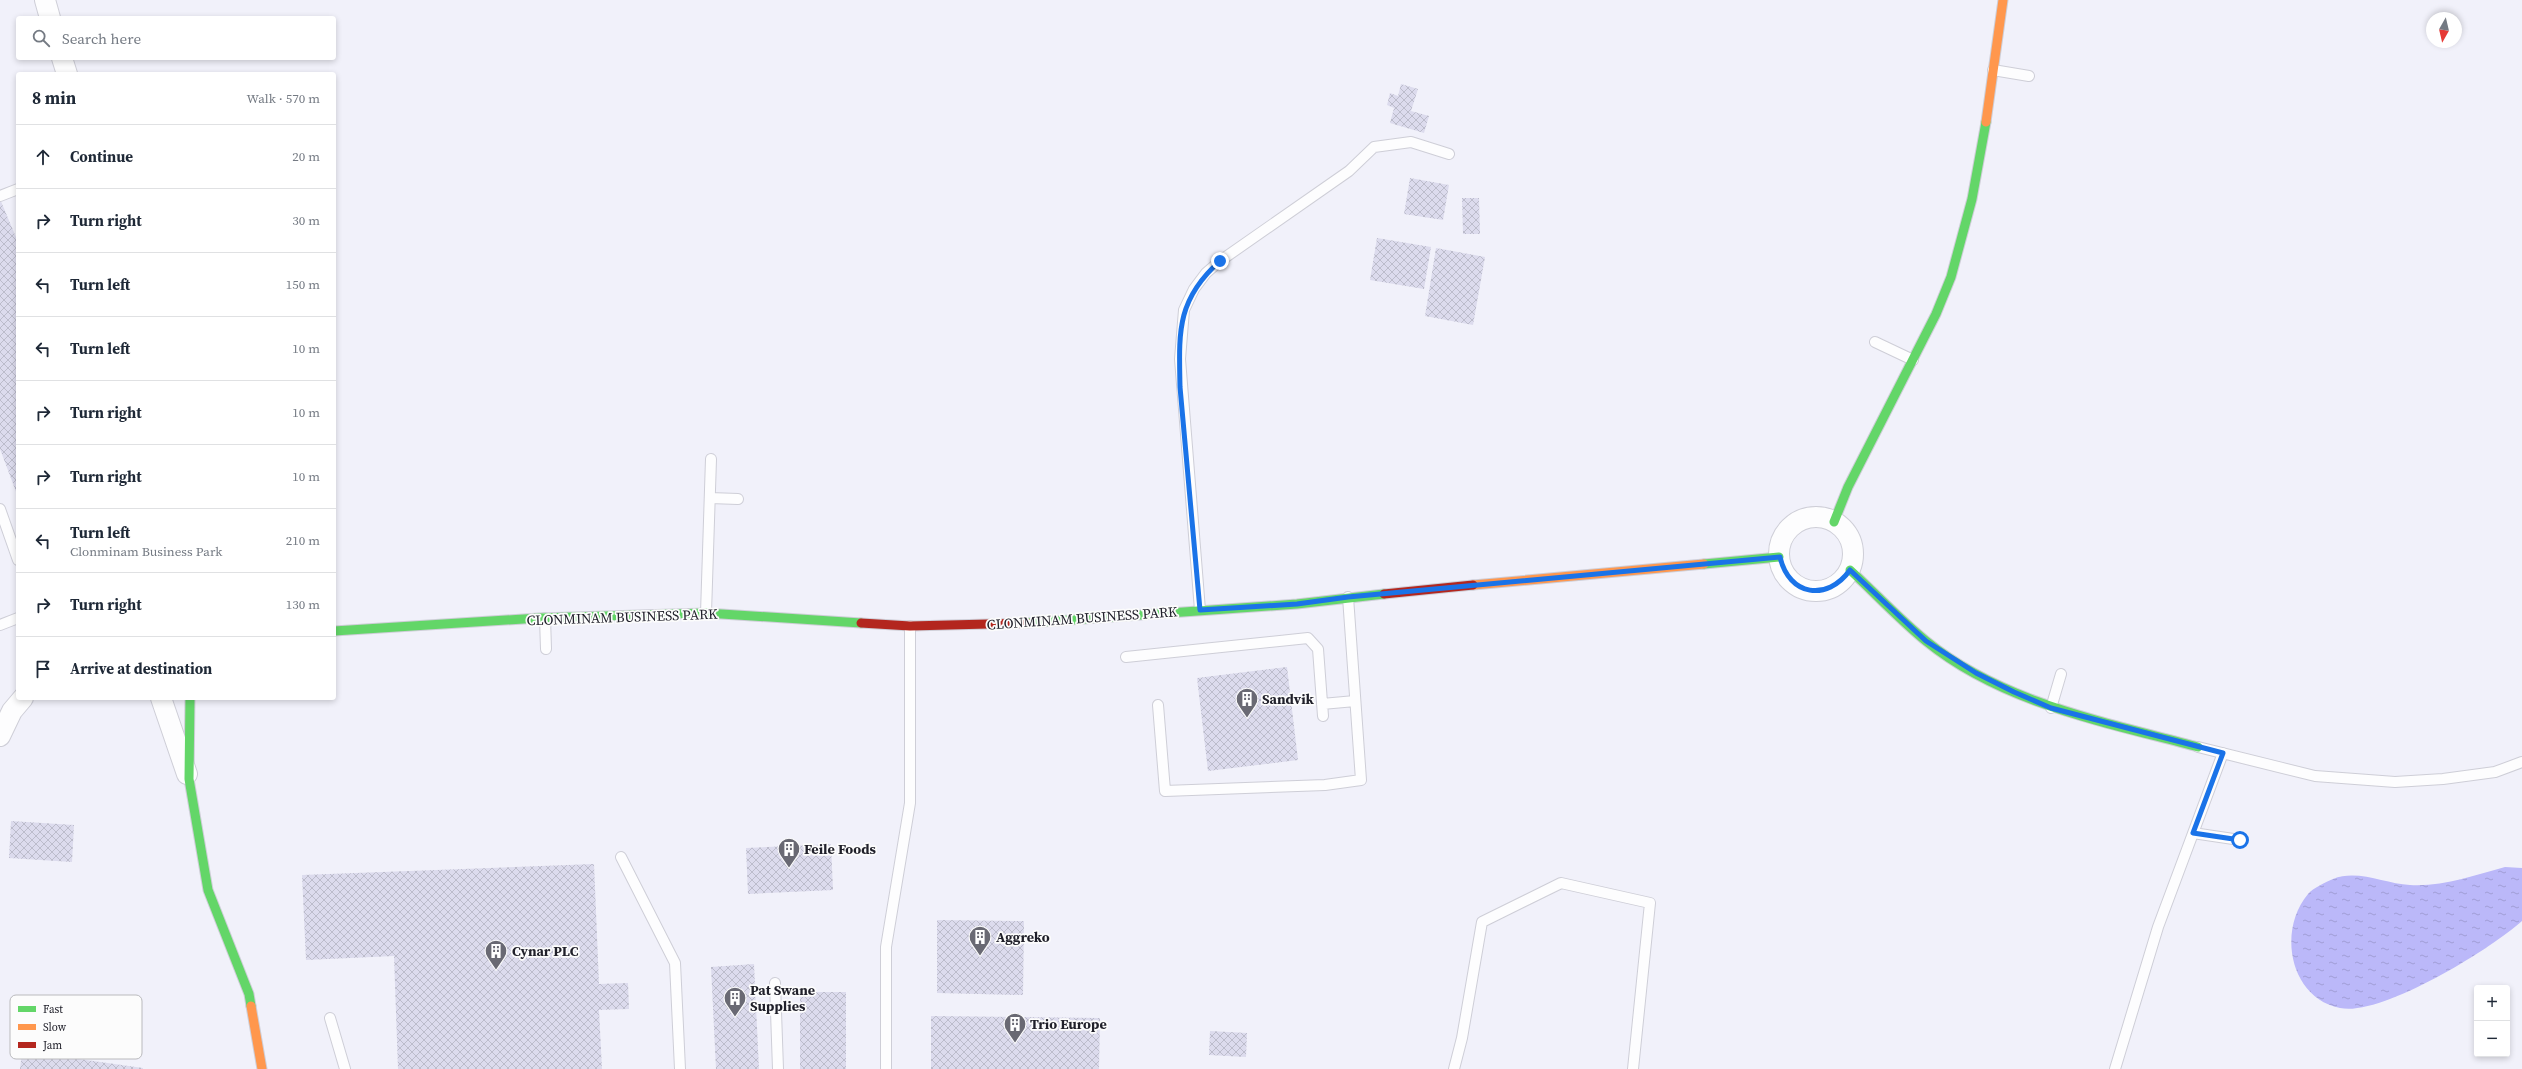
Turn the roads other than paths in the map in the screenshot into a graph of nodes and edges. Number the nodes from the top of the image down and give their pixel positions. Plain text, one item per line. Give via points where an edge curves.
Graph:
1 (45, 0) edge
2 (2003, 0) edge
3 (49, 16) edge
4 (63, 60) edge
5 (1993, 70) junction
6 (66, 72) edge
7 (2029, 76) dead end
8 (1449, 154) dead end
9 (16, 190) edge
10 (0, 196) edge
11 (1875, 342) dead end
12 (1913, 360) junction
13 (711, 459) dead end
14 (710, 498) junction
15 (738, 499) dead end
16 (0, 508) edge
17 (1834, 522) junction
18 (16, 554) edge
19 (1780, 557) junction
20 (1850, 570) junction
21 (1348, 597) junction
22 (1200, 610) junction
23 (706, 613) junction
24 (545, 618) junction
25 (16, 619) edge
26 (0, 625) edge
27 (910, 626) junction
28 (336, 631) edge
29 (546, 649) dead end
30 (1126, 657) dead end
31 (2061, 674) dead end
32 (21, 700) edge
33 (162, 700) edge
34 (190, 700) edge
35 (1355, 701) junction
36 (1322, 704) junction
37 (1158, 705) dead end
38 (2051, 708) junction
39 (1323, 716) dead end
40 (0, 736) edge
41 (2198, 747) joint
42 (2223, 753) junction
43 (2522, 762) edge
44 (189, 779) junction
45 (2193, 833) junction
46 (2240, 840) dead end
47 (621, 857) dead end
48 (775, 984) dead end
49 (330, 1018) dead end
50 (262, 1069) edge
51 (345, 1069) edge
52 (680, 1069) edge
53 (778, 1069) edge
54 (886, 1069) edge
55 (1454, 1069) edge
56 (1633, 1069) edge
57 (2115, 1069) edge

1 - 3 street
2 - 5 street
4 - 6 street
5 - 7 lane
5 - 12 street via 1960,250 1949,284
8 - 22 lane via 1411,142 1374,147 1349,170 1220,261 1194,289 1184,310 1180,373
9 - 10 lane
11 - 12 lane
12 - 17 street via 1848,487
13 - 14 lane
14 - 15 lane
14 - 23 lane
16 - 18 lane
17 - 19 street via 1812,518 1792,527 1782,541
17 - 20 street via 1849,538 1853,559
19 - 20 street via 1782,569 1789,579 1798,586 1810,590 1822,591 1833,587 1843,580
19 - 21 street, CLONMINAM BUSINESS PARK
20 - 38 street via 1926,641 1976,673
21 - 22 street, CLONMINAM BUSINESS PARK via 1297,604
21 - 35 lane
22 - 27 street, CLONMINAM BUSINESS PARK via 1032,623
23 - 24 street, CLONMINAM BUSINESS PARK
23 - 27 street, CLONMINAM BUSINESS PARK
24 - 28 street, CLONMINAM BUSINESS PARK
24 - 29 lane
25 - 26 lane
27 - 54 lane via 910,803 886,948
30 - 36 lane via 1308,638 1318,649
31 - 38 lane
32 - 40 street via 12,711
33 - 44 street
34 - 44 street
35 - 36 lane
35 - 37 lane via 1361,780 1325,785 1165,791
36 - 39 lane
38 - 41 street
41 - 42 lane
42 - 43 lane via 2315,776 2395,782 2495,772
42 - 45 lane
44 - 50 street via 208,890 248,994
45 - 46 lane
45 - 57 lane via 2158,927
47 - 52 lane via 675,963
48 - 53 lane
49 - 51 lane
55 - 56 lane via 1462,1038 1482,922 1561,883 1650,903

